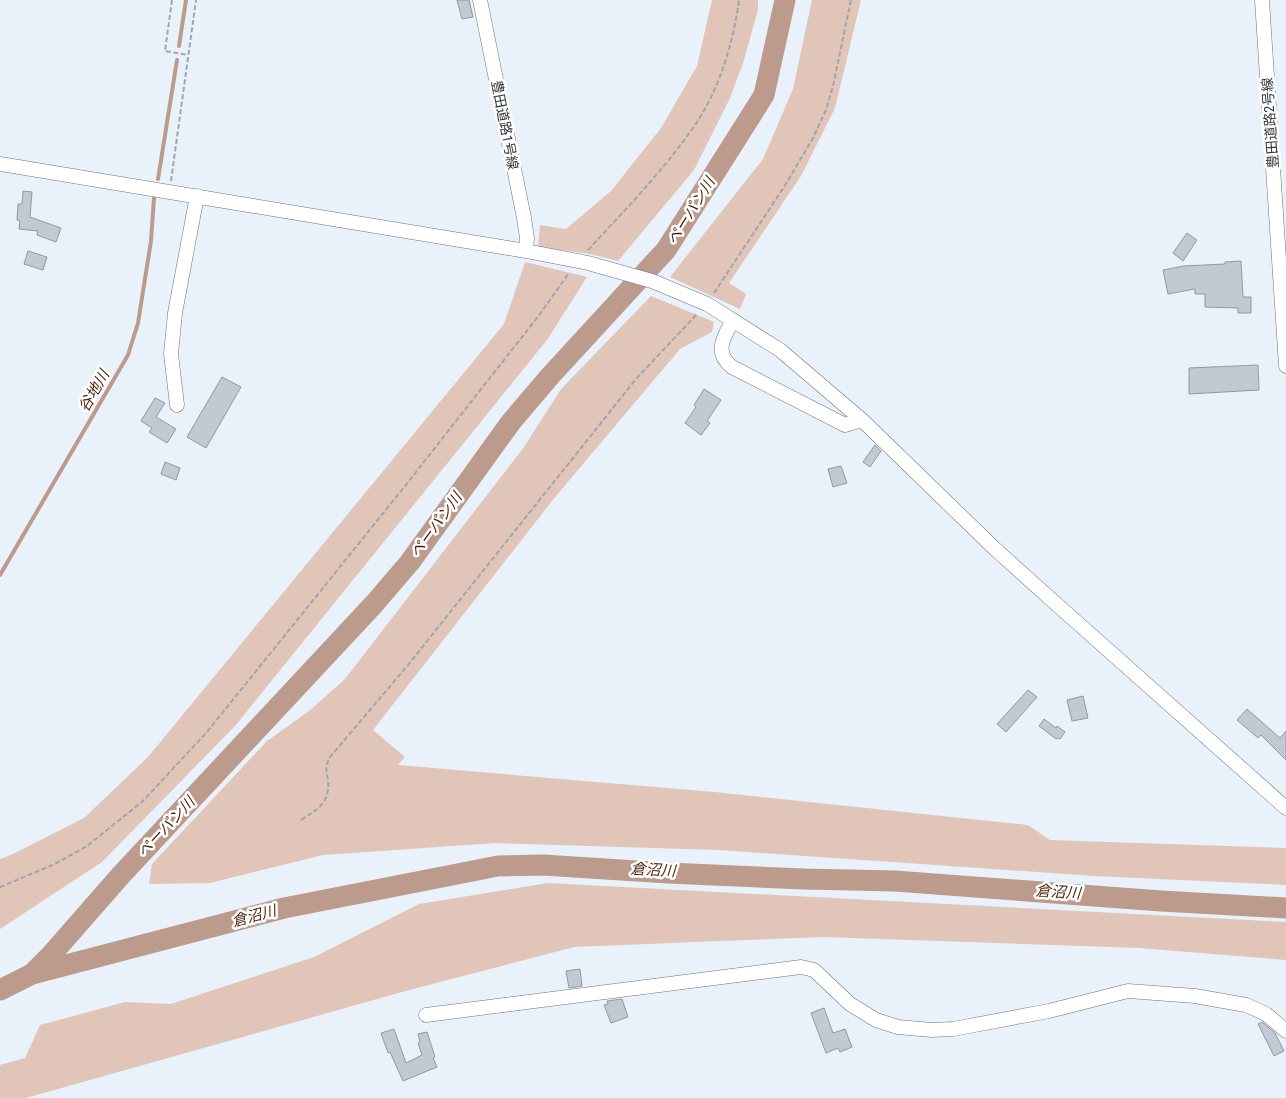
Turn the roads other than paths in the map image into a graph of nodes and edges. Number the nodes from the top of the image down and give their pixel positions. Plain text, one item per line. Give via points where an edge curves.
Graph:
1 (480, 0) edge
2 (1262, 0) edge
3 (0, 164) edge
4 (197, 196) junction
5 (526, 251) junction
6 (1283, 273) edge
7 (733, 320) junction
8 (1286, 366) edge
9 (177, 405) dead end
10 (862, 420) junction
11 (1286, 808) edge
12 (426, 1015) dead end
13 (1286, 1031) edge

1 - 5 street, 豊田道路1号線 via 524,218
2 - 6 street, 豊田道路2号線
3 - 4 street
4 - 5 street
4 - 9 street via 175,313 171,354
5 - 7 street via 652,281 704,302
6 - 8 street, 豊田道路2号線
7 - 10 street via 780,350
7 - 10 street via 721,348 724,360 732,367 845,425
10 - 11 street via 994,548
12 - 13 street via 801,967 814,970 850,1004 876,1020 898,1027 953,1029 1128,991 1195,996 1246,1005 1266,1014

